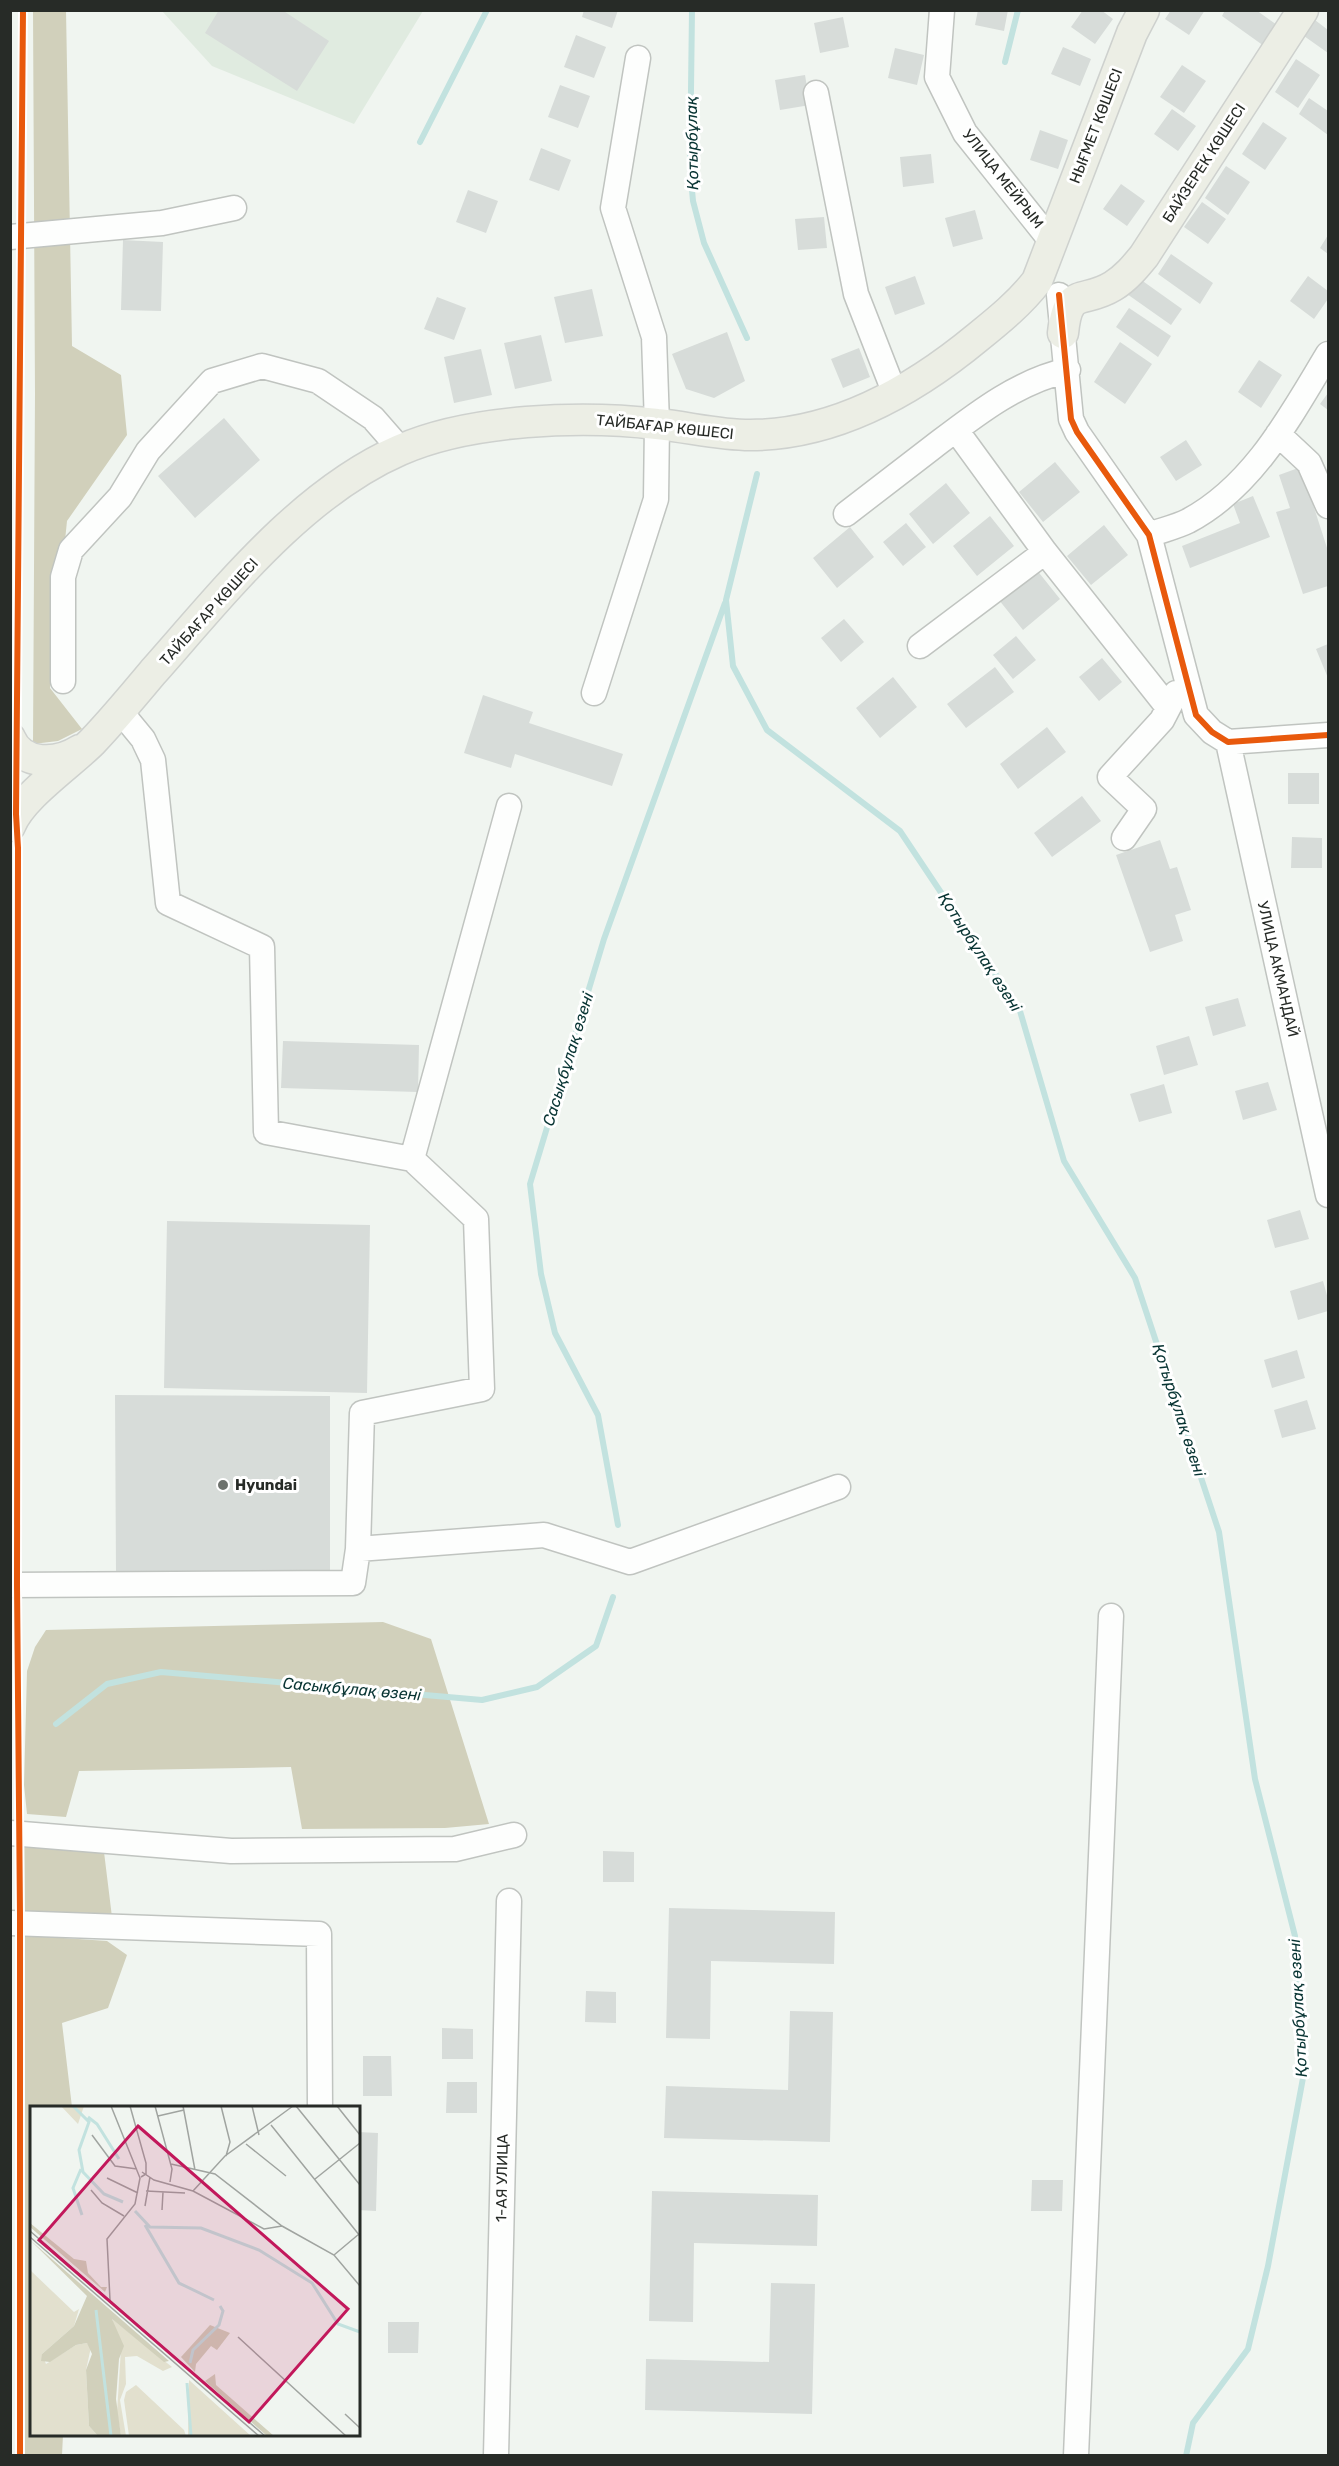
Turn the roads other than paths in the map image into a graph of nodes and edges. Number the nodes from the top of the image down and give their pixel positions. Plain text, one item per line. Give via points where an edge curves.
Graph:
1 (942, 10) edge
2 (1143, 10) edge
3 (1303, 10) edge
4 (638, 58) dead end
5 (816, 93) dead end
6 (234, 208) dead end
7 (10, 237) edge
8 (1052, 242) junction
9 (1073, 295) junction
10 (1004, 316) junction
11 (1064, 333) junction
12 (1329, 354) edge
13 (1068, 370) junction
14 (895, 394) junction
15 (657, 424) junction
16 (956, 430) junction
17 (1278, 434) junction
18 (401, 450) junction
19 (1329, 506) edge
20 (846, 514) dead end
21 (1149, 535) junction
22 (1045, 552) junction
23 (920, 646) dead end
24 (1187, 676) junction
25 (63, 681) dead end
26 (594, 693) dead end
27 (1167, 706) junction
28 (120, 711) junction
29 (1329, 735) edge
30 (10, 738) edge
31 (92, 741) junction
32 (1228, 742) junction
33 (508, 806) dead end
34 (10, 826) edge
35 (1124, 837) dead end
36 (412, 1159) junction
37 (1329, 1195) edge
38 (838, 1487) dead end
39 (358, 1549) junction
40 (10, 1585) edge
41 (1111, 1616) dead end
42 (10, 1833) edge
43 (514, 1835) dead end
44 (509, 1901) dead end
45 (10, 1923) edge
46 (320, 2106) edge
47 (496, 2456) edge
48 (1076, 2456) edge

1 - 8 street, УЛИЦА МЕЙРЫМ via 937,77 965,133
2 - 8 main road, НЫҒМЕТ КӨШЕСІ
3 - 9 main road, БАЙЗЕРЕК КӨШЕСІ via 1135,268 1113,286
4 - 15 street via 613,208 654,337
5 - 14 street via 856,294
6 - 7 street via 162,222
8 - 9 main road
8 - 10 main road, НЫҒМЕТ КӨШЕСІ via 1037,281
9 - 10 main road via 1034,299
9 - 11 main road
10 - 11 main road via 1028,307 1045,306 1056,314
10 - 14 main road, ТАЙБАҒАР КӨШЕСІ via 941,366
11 - 13 street
12 - 17 street
13 - 16 street via 1025,384
13 - 21 street via 1071,419 1077,432
14 - 15 main road, ТАЙБАҒАР КӨШЕСІ via 829,423 771,435 718,433
15 - 18 main road, ТАЙБАҒАР КӨШЕСІ via 581,420 504,426 454,434
15 - 26 street via 656,499
16 - 20 street
16 - 22 street
17 - 19 street via 1309,463
17 - 21 street via 1222,497 1188,521
18 - 25 street via 373,418 318,381 262,366 212,381 148,451 120,497 71,550 63,577
18 - 28 main road, ТАЙБАҒАР КӨШЕСІ via 346,482 282,534 231,585
21 - 24 street
22 - 23 street
22 - 27 street
24 - 27 street
24 - 32 street via 1196,715
27 - 35 street via 1162,720 1110,777 1144,809
28 - 31 main road, ТАЙБАҒАР КӨШЕСІ
28 - 36 street via 143,739 153,760 168,903 262,947 266,1132
29 - 32 street
30 - 31 main road via 27,757 43,761 72,755
31 - 34 main road via 20,808
32 - 37 street, УЛИЦА АКМАНДАЙ
33 - 36 street
36 - 39 street via 476,1219 482,1389 362,1413
38 - 39 street via 630,1562 544,1535
39 - 40 street via 353,1583
41 - 48 street
42 - 43 street via 231,1851 455,1849
44 - 47 street, 1-АЯ УЛИЦА
45 - 46 street via 319,1934

